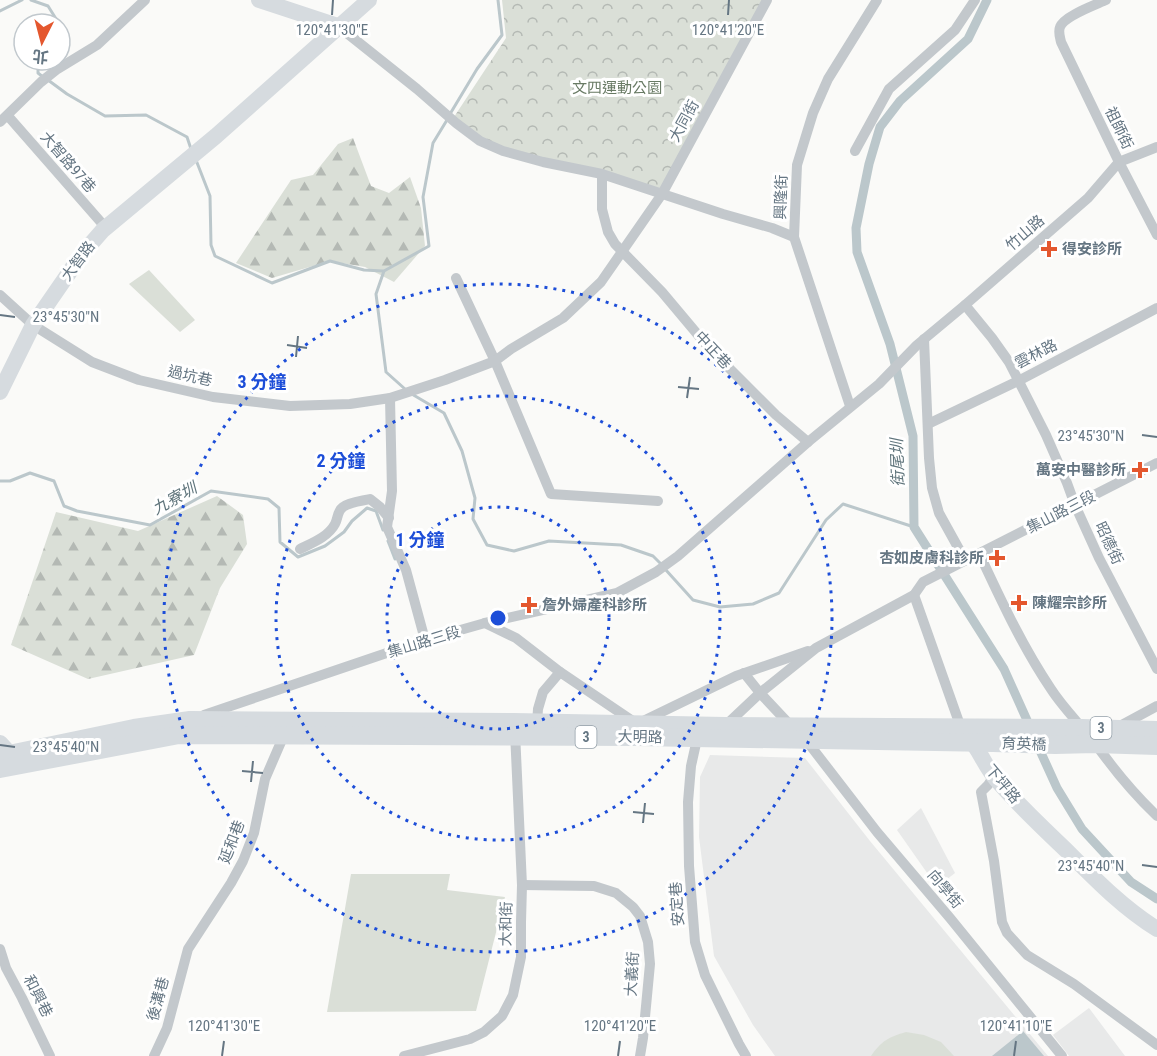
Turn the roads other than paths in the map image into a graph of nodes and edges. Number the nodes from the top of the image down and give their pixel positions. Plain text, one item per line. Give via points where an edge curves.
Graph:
1 (145, 0) edge
2 (259, 0) edge
3 (369, 0) edge
4 (767, 0) edge
5 (877, 0) edge
6 (975, 0) edge
7 (1107, 0) edge
8 (338, 27) junction
9 (4, 119) edge
10 (1157, 147) edge
11 (855, 151) dead end
12 (1119, 162) junction
13 (602, 174) junction
14 (662, 194) junction
15 (106, 228) junction
16 (1157, 235) edge
17 (794, 237) junction
18 (622, 252) junction
19 (456, 278) dead end
20 (0, 295) edge
21 (965, 305) junction
22 (1157, 308) edge
23 (33, 325) junction
24 (924, 339) junction
25 (495, 361) junction
26 (1018, 381) junction
27 (0, 392) edge
28 (395, 397) junction
29 (850, 406) junction
30 (928, 424) junction
31 (808, 442) junction
32 (1157, 463) edge
33 (658, 501) dead end
34 (1075, 505) junction
35 (389, 518) junction
36 (300, 549) dead end
37 (979, 553) junction
38 (965, 560) junction
39 (914, 595) junction
40 (485, 623) junction
41 (425, 640) junction
42 (816, 648) junction
43 (1157, 669) edge
44 (560, 672) junction
45 (744, 673) junction
46 (760, 693) junction
47 (1157, 706) edge
48 (190, 720) junction
49 (537, 723) junction
50 (725, 726) junction
51 (791, 726) junction
52 (962, 728) junction
53 (1082, 728) junction
54 (515, 729) junction
55 (1116, 729) junction
56 (636, 730) junction
57 (1157, 730) edge
58 (179, 735) junction
59 (284, 735) junction
60 (993, 735) junction
61 (697, 739) junction
62 (806, 740) junction
63 (974, 743) junction
64 (1095, 744) junction
65 (1157, 746) edge
66 (5, 757) edge
67 (994, 776) junction
68 (1157, 816) edge
69 (522, 885) junction
70 (1157, 929) edge
71 (0, 949) edge
72 (188, 950) joint
73 (3, 968) edge
74 (1157, 1045) edge
75 (50, 1056) edge
76 (154, 1056) edge
77 (409, 1056) edge
78 (640, 1056) edge
79 (746, 1056) edge
80 (1062, 1056) edge

1 - 9 street via 97,45 40,82
2 - 8 street
3 - 8 street, 大智路
4 - 14 street, 大同街
5 - 17 street, 興隆街 via 828,79 813,113 797,165
6 - 11 street via 955,30 889,89
7 - 12 street, 祖師街 via 1067,19 1059,33
8 - 13 street via 480,141 543,162
8 - 15 street, 大智路
9 - 15 street, 大智路97巷
10 - 12 street, 竹山路
12 - 16 street, 祖師街
12 - 21 street, 竹山路 via 1088,198
13 - 14 street
13 - 18 street, 中正巷 via 602,209 608,232
14 - 17 street
14 - 18 street, 大同街
15 - 23 street, 大智路 via 82,254
17 - 29 street, 興隆街
18 - 25 street via 601,282 563,318
18 - 31 street, 中正巷 via 709,348
19 - 25 street
20 - 23 street, 過坑巷
21 - 24 street, 竹山路
21 - 26 street, 昭德街 via 1009,362
22 - 26 street, 雲林路
23 - 27 street, 大智路
23 - 28 street, 過坑巷 via 92,362 139,380 207,396 290,406 350,404
24 - 29 street, 竹山路 via 879,384
24 - 30 street
25 - 28 street, 過坑巷
25 - 33 street via 551,494
26 - 30 street, 雲林路
26 - 34 street, 昭德街
28 - 35 street
29 - 31 street
30 - 38 street via 932,488 939,513
31 - 40 street, 集山路三段 via 656,572 617,593
32 - 34 street, 集山路三段
34 - 37 street, 集山路三段
34 - 43 street, 昭德街
35 - 36 street via 370,499 344,505 331,530
35 - 41 street via 387,527 406,570
37 - 38 street, 集山路三段
37 - 53 street via 1026,650
38 - 39 street, 集山路三段 via 923,582
39 - 42 street
39 - 52 street, 下坪路
40 - 41 street, 集山路三段
40 - 44 street via 516,638
41 - 48 street, 集山路三段
42 - 45 street
42 - 46 street
44 - 49 street via 543,692
44 - 56 street
45 - 46 street
45 - 56 street
46 - 50 street
46 - 51 street
47 - 55 street
48 - 54 main road, 大明路 / 3
48 - 58 street
48 - 66 main road, 集山路三段 / 3 via 134,728
49 - 54 main road, 大明路 / 3
49 - 56 main road, 大明路 / 3
50 - 51 main road, 大明路 / 3
50 - 56 main road, 大明路 / 3
50 - 61 street
51 - 52 main road, 大明路 / 3
52 - 60 main road, 大明路 / 3
52 - 63 street, 下坪路
53 - 55 main road, 3
53 - 60 main road, 育英橋 / 3
53 - 64 street
54 - 56 main road, 大明路 / 3
54 - 59 main road, 大明路 / 3
54 - 69 street, 大和街
55 - 57 main road, 3
55 - 64 street
56 - 61 main road, 大明路 / 3
58 - 59 main road, 大明路 / 3
58 - 66 main road, 集山路三段 / 3
59 - 72 street, 延和巷 via 265,779 255,833 243,861
60 - 63 main road, 大明路 / 3
60 - 64 main road, 育英橋 / 3 via 1055,745
61 - 62 main road, 大明路 / 3
61 - 79 street, 安定巷 via 688,802 695,942 705,975
62 - 63 main road, 大明路 / 3
62 - 80 street, 向學街
63 - 67 street, 下坪路
64 - 65 main road, 3
64 - 68 street
67 - 70 street, 下坪路 via 1103,887
67 - 74 street via 981,792 1007,933 1027,955
69 - 77 street, 大和街 via 521,957 506,1010 477,1036
69 - 78 street, 大義街 via 594,886 616,893 640,916 650,964
71 - 73 street, 和興巷
72 - 76 street, 後溝巷 via 167,1028
73 - 75 street, 和興巷

